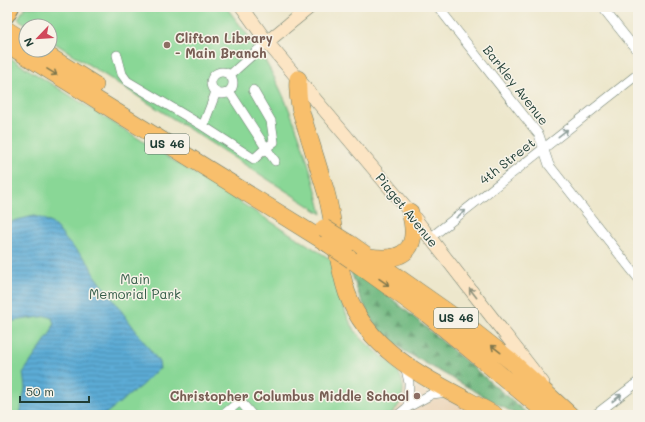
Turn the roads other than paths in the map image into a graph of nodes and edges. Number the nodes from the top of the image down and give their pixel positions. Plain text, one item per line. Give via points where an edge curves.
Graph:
1 (242, 7) edge
2 (310, 7) edge
3 (438, 7) edge
4 (602, 7) edge
5 (7, 30) edge
6 (18, 37) edge
7 (267, 42) junction
8 (7, 44) edge
9 (638, 52) edge
10 (118, 55) dead end
11 (51, 58) edge
12 (231, 74) junction
13 (638, 74) edge
14 (297, 87) junction
15 (253, 90) dead end
16 (229, 91) junction
17 (216, 92) junction
18 (203, 126) junction
19 (266, 148) junction
20 (543, 148) junction
21 (275, 161) dead end
22 (410, 212) junction
23 (326, 235) junction
24 (430, 238) junction
25 (369, 257) junction
26 (638, 278) edge
27 (406, 365) junction
28 (638, 382) edge
29 (514, 388) junction
30 (452, 391) junction
31 (408, 407) junction
32 (552, 408) edge
33 (223, 415) edge
34 (252, 415) edge
35 (398, 415) edge
36 (495, 415) edge
37 (542, 415) edge
38 (570, 415) edge
39 (595, 415) edge

1 - 7 street, Piaget Avenue
2 - 7 street
3 - 20 street, Barkley Avenue via 539,135
4 - 9 street
5 - 6 highway
7 - 12 street
7 - 14 street, Piaget Avenue
8 -> 23 highway, US 46
10 - 18 street via 122,74 127,81
11 - 23 highway, US 46
12 - 16 street via 234,82
12 - 17 street via 217,72 212,77 210,84
20 -> 13 street, 4th Street
14 - 22 street, Piaget Avenue
14 - 27 highway via 302,119 327,196 347,293 354,310 370,332 383,347
15 - 19 street via 271,121 274,142
16 - 17 street via 219,94
16 - 19 street
17 - 18 street
18 - 19 street via 254,159
19 - 21 street
24 -> 20 street, 4th Street
20 - 26 street, Barkley Avenue via 549,165
22 - 24 street, Piaget Avenue
22 - 25 highway via 414,227 413,239 408,250 396,257
23 - 25 highway, US 46, bridge via 349,243
23 -> 29 highway, US 46, bridge via 352,260 427,314
32 -> 24 street, Piaget Avenue
32 -> 25 highway, US 46 via 511,360
27 - 30 highway
27 - 31 street via 409,383
39 -> 28 street
29 - 32 highway
29 - 37 highway, US 46
30 - 31 street via 432,394
30 - 36 highway
31 - 35 street
32 - 38 highway, Piaget Avenue / US 46
33 - 34 street via 240,401

